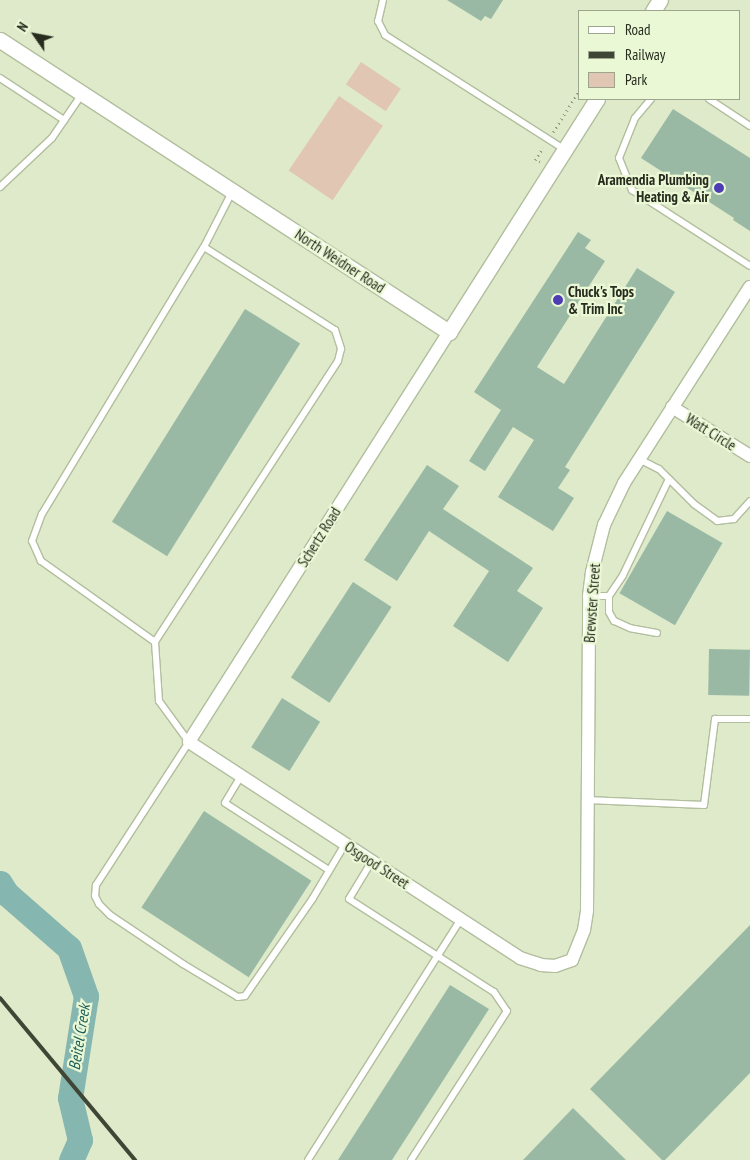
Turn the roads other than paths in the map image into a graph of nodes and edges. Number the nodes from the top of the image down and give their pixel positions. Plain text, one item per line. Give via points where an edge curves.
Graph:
1 (383, 0) edge
2 (0, 40) edge
3 (0, 78) edge
4 (82, 93) junction
5 (596, 100) edge
6 (650, 100) edge
7 (711, 100) edge
8 (64, 120) junction
9 (750, 126) edge
10 (565, 150) junction
11 (0, 187) edge
12 (233, 191) junction
13 (204, 247) junction
14 (750, 266) edge
15 (747, 296) edge
16 (449, 332) junction
17 (672, 407) junction
18 (750, 456) edge
19 (640, 459) junction
20 (669, 479) junction
21 (750, 501) edge
22 (589, 596) junction
23 (609, 596) junction
24 (657, 633) dead end
25 (155, 642) junction
26 (750, 720) edge
27 (189, 742) junction
28 (241, 776) junction
29 (587, 800) junction
30 (345, 844) junction
31 (372, 861) junction
32 (329, 870) junction
33 (461, 919) junction
34 (438, 955) junction
35 (572, 960) joint
36 (308, 1160) edge
37 (411, 1160) edge

1 - 10 lane via 378,21 385,35
2 - 4 street, North Weidner Road
3 - 8 lane
4 - 8 lane
4 - 12 street, North Weidner Road
5 - 10 street
6 - 14 lane via 635,118 619,158 632,190
7 - 9 lane
8 - 11 lane via 52,138
10 - 16 street
12 - 13 lane
12 - 16 street, North Weidner Road
13 - 25 lane via 42,514 32,541 41,561
13 - 25 lane via 335,330 341,348 338,361
15 - 17 street, Brewster Street
16 - 27 street, Schertz Road
17 - 18 street, Watt Circle
17 - 19 street, Brewster Street
19 - 20 lane via 659,469
19 - 22 street, Brewster Street via 624,483 604,525
20 - 21 lane via 717,521 734,519
20 - 23 lane via 623,575
22 - 23 lane
22 - 29 street, Brewster Street
23 - 24 lane via 608,612 614,621
25 - 27 lane via 159,701
26 - 29 lane via 715,719 704,805
27 - 28 street, Osgood Street
27 - 32 lane via 96,884 95,896 110,915 238,997 245,996
28 - 30 street, Osgood Street
28 - 32 lane via 225,804
29 - 35 street, Brewster Street via 587,910 584,930
30 - 31 street, Osgood Street
30 - 32 lane
31 - 33 street, Osgood Street
31 - 34 lane via 349,899
33 - 34 lane
33 - 35 street, Osgood Street via 520,958 555,966
34 - 36 lane
34 - 37 lane via 494,992 507,1011

